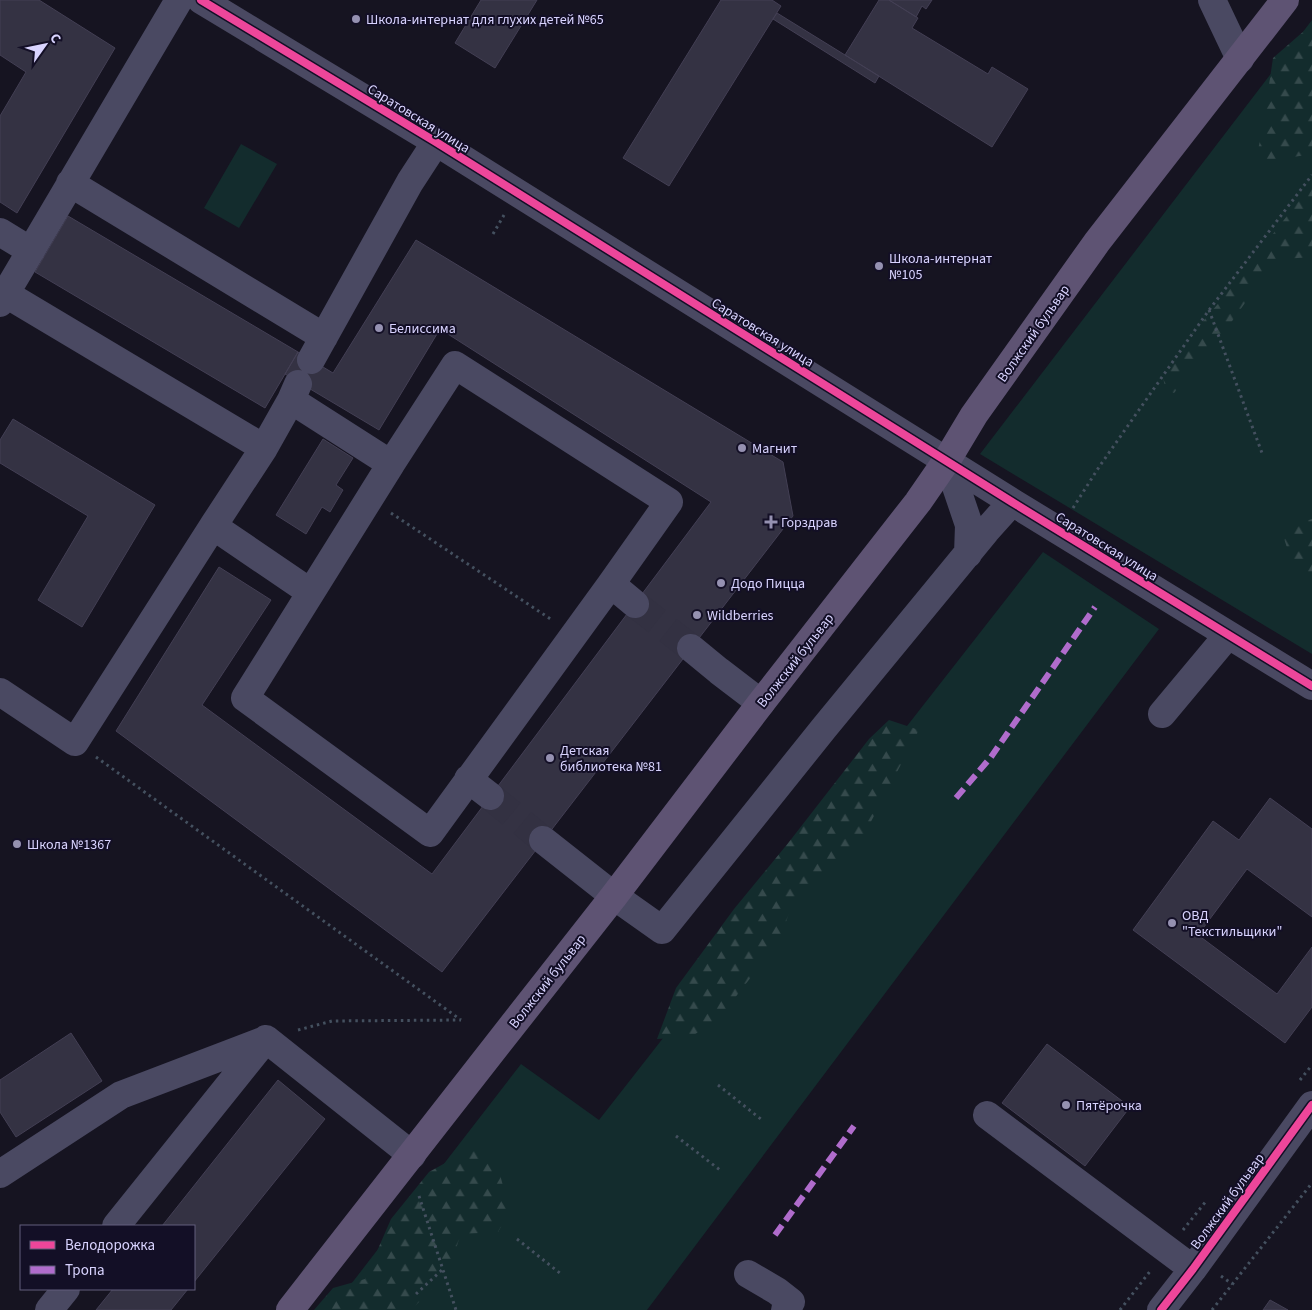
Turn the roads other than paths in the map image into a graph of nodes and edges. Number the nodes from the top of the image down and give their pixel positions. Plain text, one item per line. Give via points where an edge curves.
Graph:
1 (178, 0) edge
2 (201, 0) edge
3 (1212, 0) edge
4 (1286, 0) edge
5 (1240, 59) junction
6 (436, 142) junction
7 (70, 183) junction
8 (0, 232) edge
9 (31, 251) junction
10 (3, 299) edge
11 (324, 337) junction
12 (301, 381) junction
13 (264, 448) junction
14 (946, 460) junction
15 (391, 464) junction
16 (1012, 502) junction
17 (213, 526) junction
18 (968, 554) junction
19 (611, 584) junction
20 (310, 592) junction
21 (635, 604) tunnel mouth
22 (1228, 635) junction
23 (691, 648) tunnel mouth
24 (1312, 686) edge
25 (0, 692) edge
26 (761, 703) junction
27 (1162, 714) dead end
28 (468, 779) junction
29 (490, 796) tunnel mouth
30 (544, 840) tunnel mouth
31 (614, 896) junction
32 (266, 1039) junction
33 (1312, 1105) edge
34 (987, 1115) dead end
35 (412, 1155) junction
36 (0, 1174) edge
37 (117, 1225) edge
38 (1193, 1269) junction
39 (748, 1274) dead end
40 (65, 1290) edge
41 (49, 1310) edge
42 (290, 1310) edge
43 (785, 1310) edge
44 (1161, 1310) edge

1 - 7 street
2 - 6 street, Саратовская улица
3 - 5 street
4 - 5 main road, Волжский бульвар
5 - 14 main road, Волжский бульвар via 1097,242 974,415
6 - 11 street via 410,182
6 - 14 street, Саратовская улица
7 - 9 street
7 - 11 street
8 - 9 street
9 - 10 street
10 - 13 street
11 - 12 street
12 - 13 street
12 - 15 street
13 - 17 street
14 - 16 street, Саратовская улица
14 - 18 street via 969,525
14 - 26 main road, Волжский бульвар via 918,502
15 - 19 street via 456,365 669,502
15 - 20 street
16 - 18 street
16 - 22 street, Саратовская улица
17 - 20 street
17 - 25 street via 76,742
18 - 31 street via 662,930
19 - 21 street
19 - 28 street
20 - 28 street via 246,698 430,833
22 - 24 street, Саратовская улица
22 - 27 street
23 - 26 street
26 - 31 main road, Волжский бульвар
28 - 29 street
30 - 31 street
31 - 35 main road, Волжский бульвар
32 - 35 street
32 - 36 street via 121,1095
32 - 37 street
33 - 38 street, Волжский бульвар
34 - 38 street
35 - 42 main road, Волжский бульвар
38 - 44 street, Волжский бульвар
39 - 43 street via 791,1302
40 - 41 street

